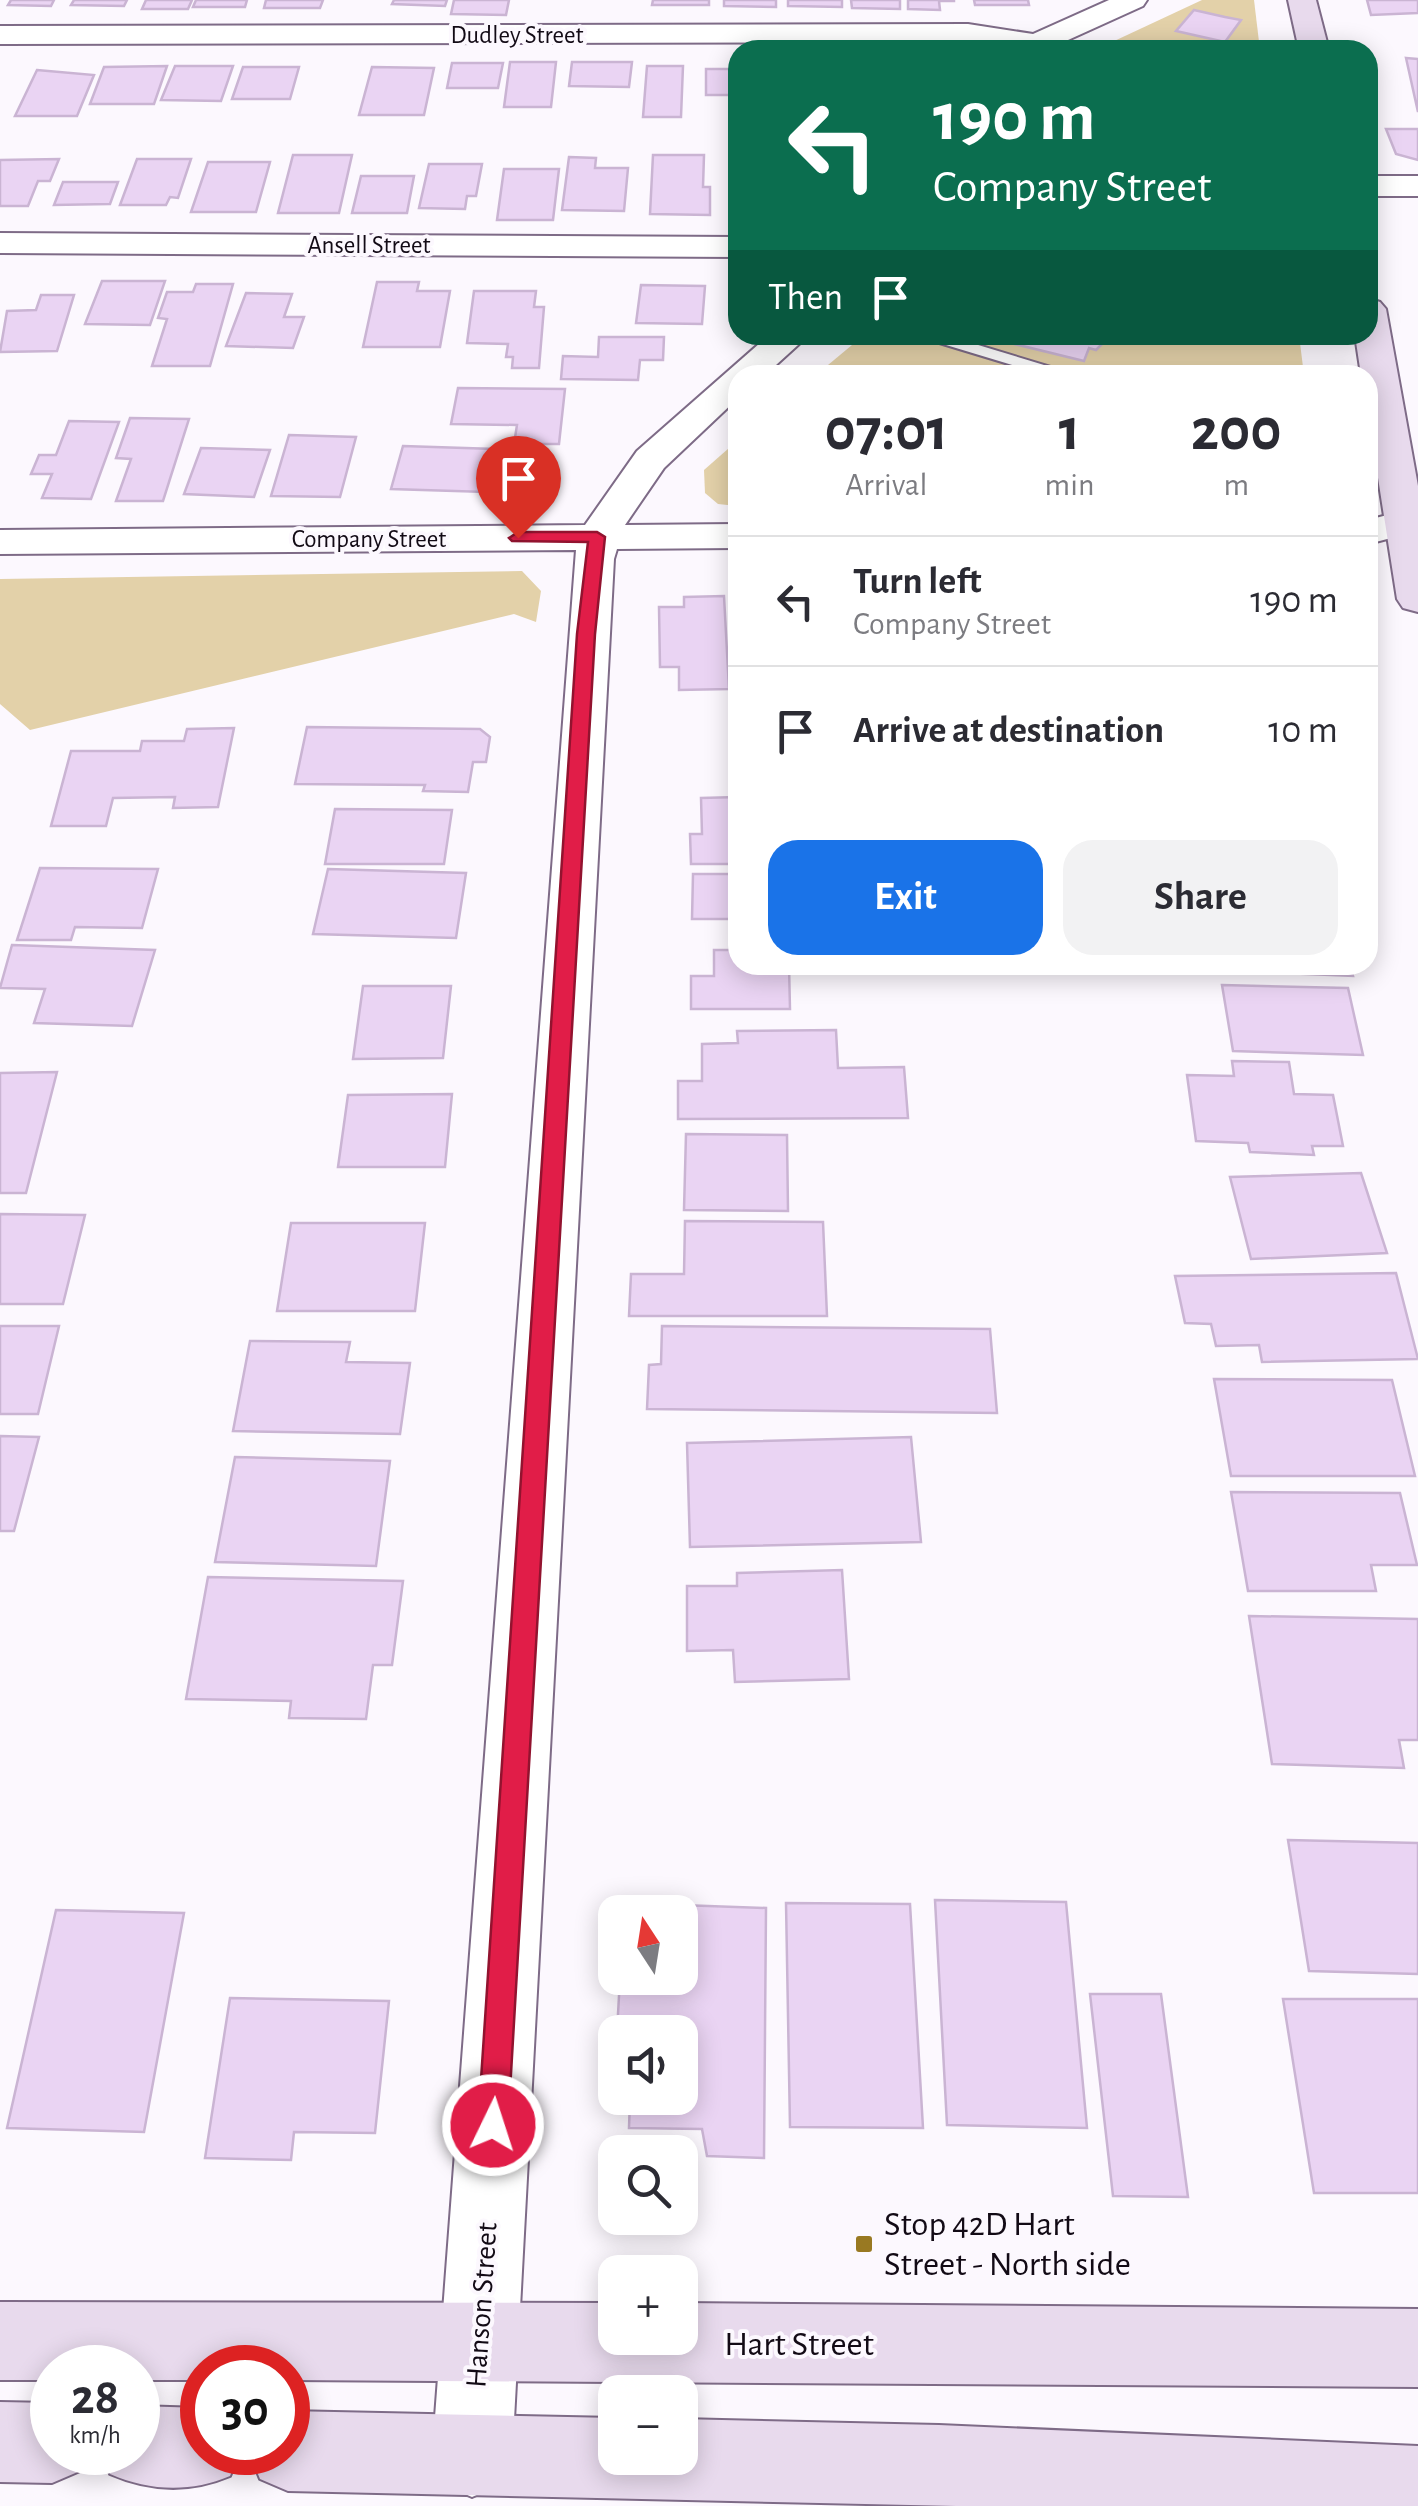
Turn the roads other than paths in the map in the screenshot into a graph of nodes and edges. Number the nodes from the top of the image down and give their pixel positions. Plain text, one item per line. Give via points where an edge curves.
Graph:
1 (569, 0) edge
2 (1134, 0) edge
3 (1302, 0) edge
4 (0, 35) edge
5 (566, 36) junction
6 (1000, 40) edge
7 (1041, 40) edge
8 (1312, 40) edge
9 (1378, 186) edge
10 (1418, 186) edge
11 (0, 243) edge
12 (728, 247) edge
13 (779, 345) edge
14 (958, 345) edge
15 (755, 365) edge
16 (1031, 365) edge
17 (1378, 383) edge
18 (728, 388) edge
19 (1397, 525) edge
20 (728, 536) edge
21 (597, 537) junction
22 (0, 542) edge
23 (1418, 599) edge
24 (0, 2341) edge
25 (478, 2344) junction
26 (1418, 2348) edge
27 (0, 2442) edge
28 (30, 2443) edge
29 (310, 2452) edge
30 (472, 2457) junction
31 (1394, 2492) edge

1 - 5 street
2 - 7 street
3 - 8 main road
4 - 5 street, Dudley Street
5 - 6 street, Dudley Street via 968,33
9 - 10 street
11 - 12 street, Ansell Street
13 - 15 street
14 - 16 lane
17 - 19 main road
18 - 21 street via 639,470
19 - 23 main road
20 - 21 street, Company Street
21 - 22 street, Company Street
21 - 25 street, Hanson Street
24 - 25 main road, Hart Street
25 - 26 main road, Hart Street
25 - 30 street, Hanson Street
27 - 28 main road
29 - 30 main road
30 - 31 main road via 939,2464

